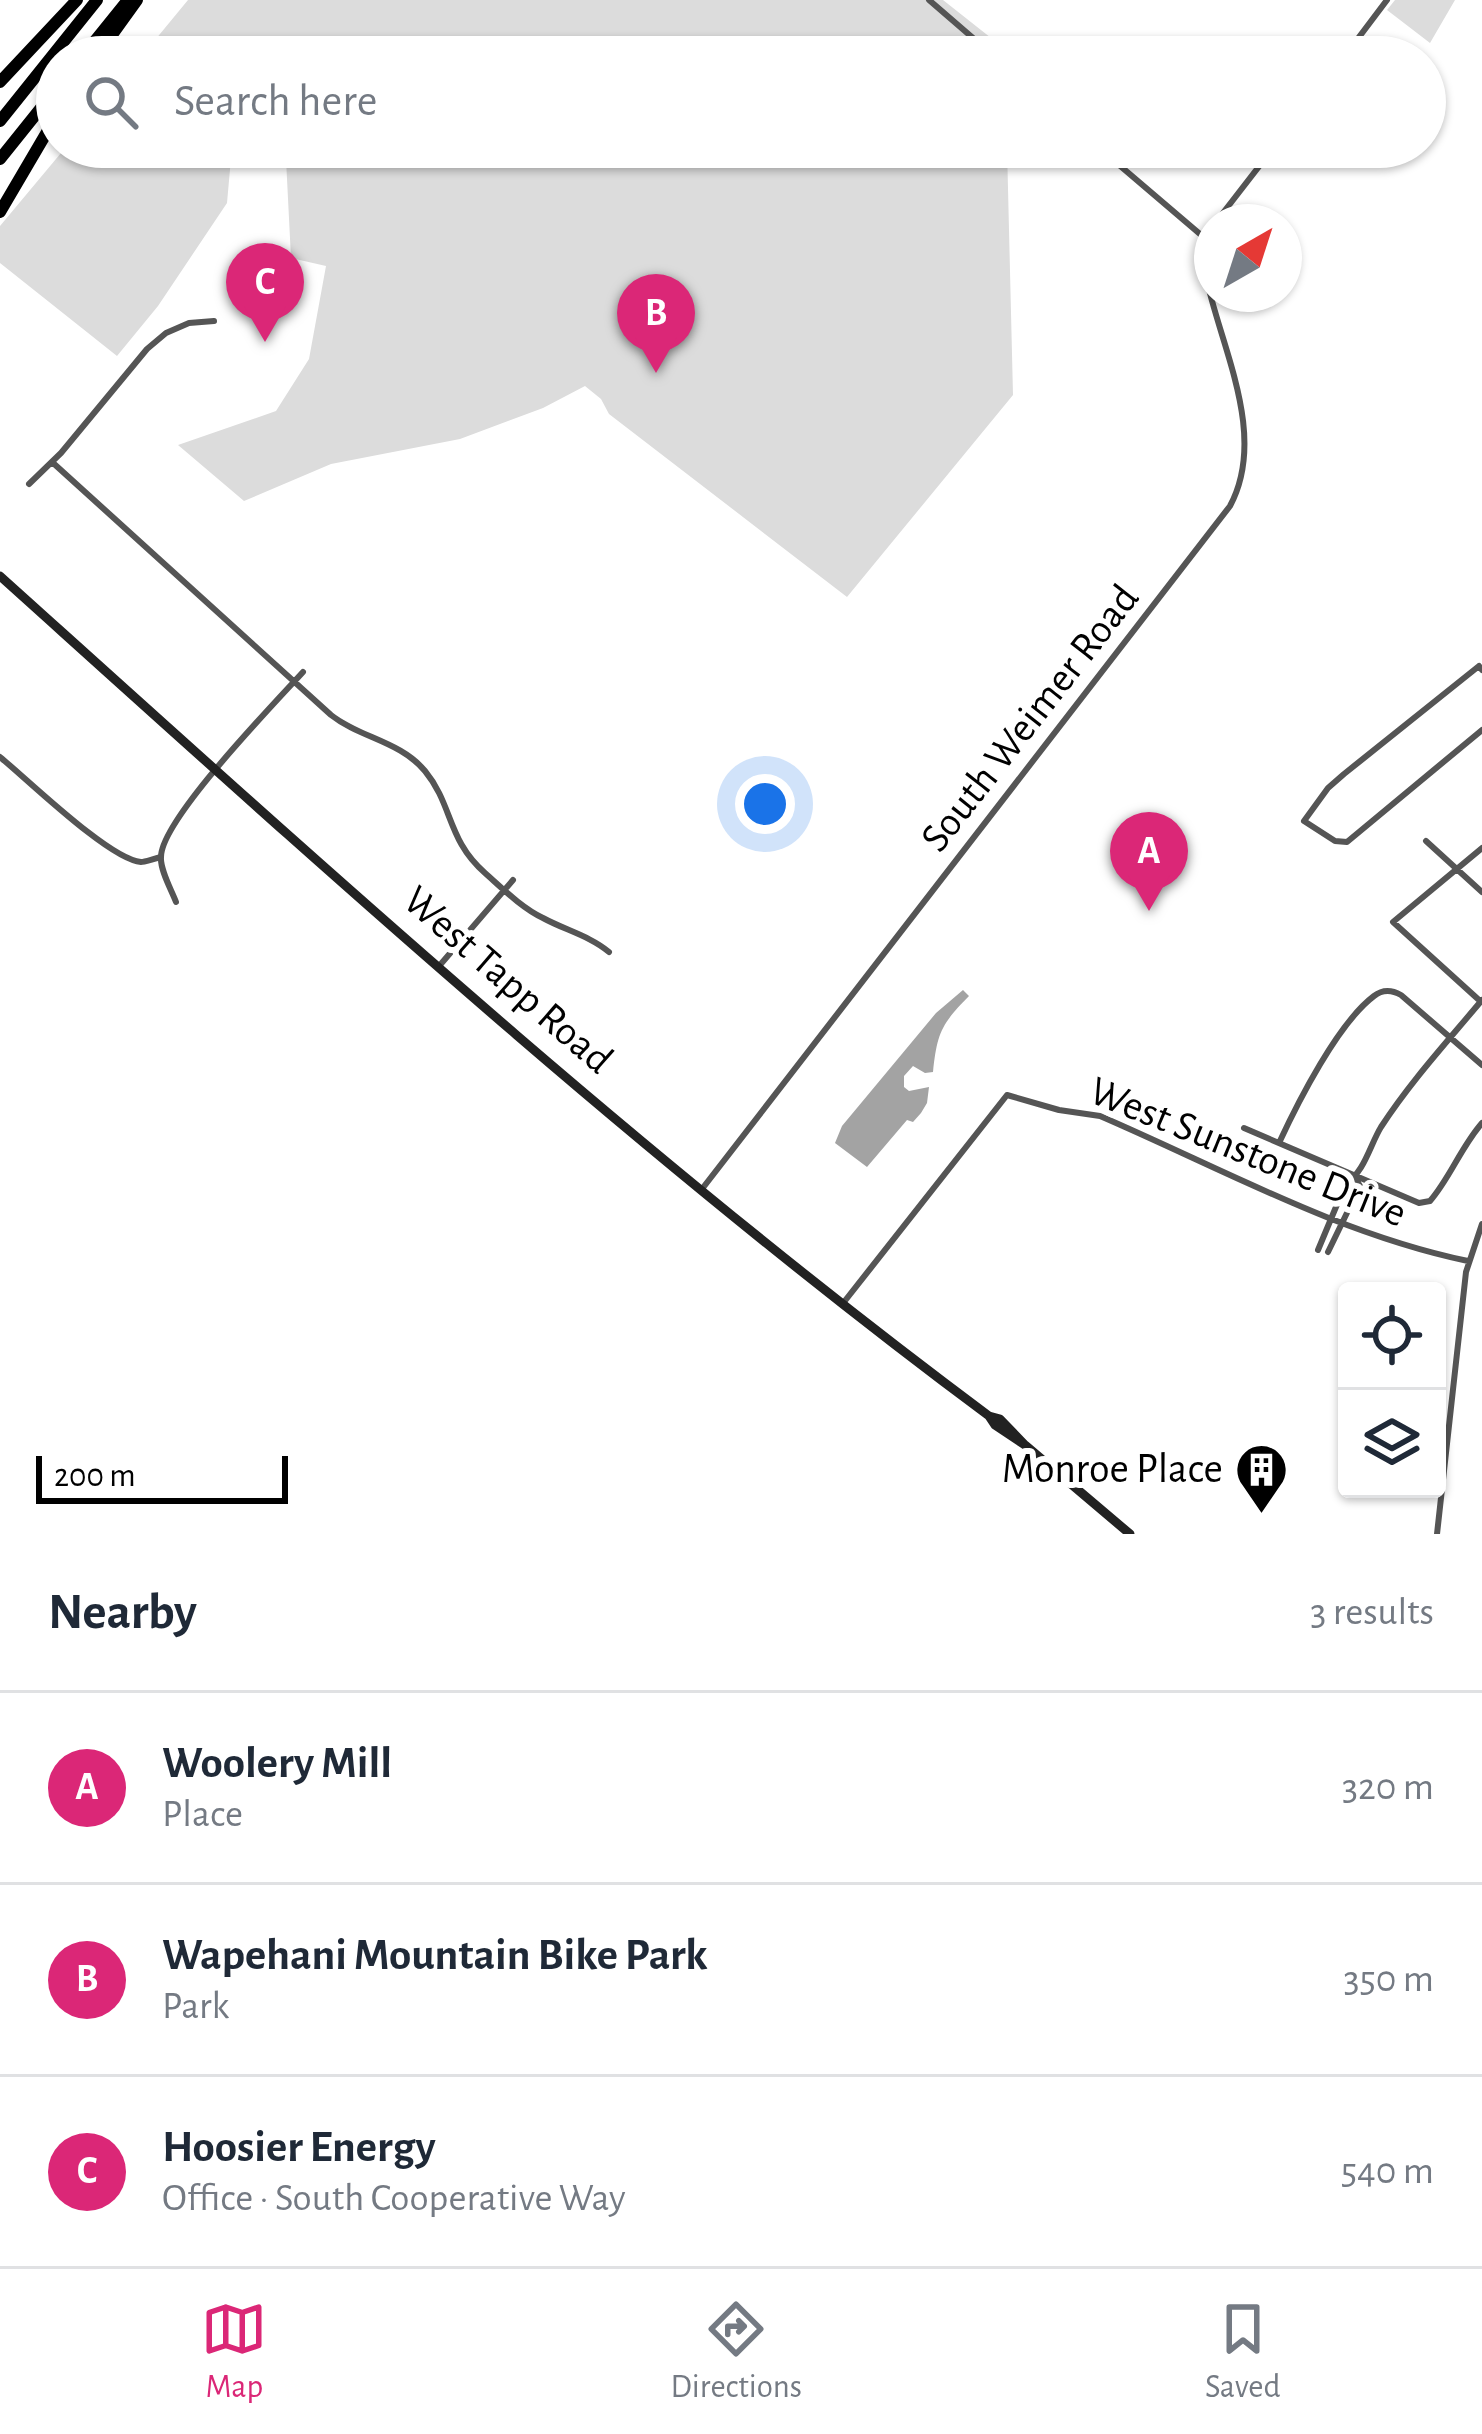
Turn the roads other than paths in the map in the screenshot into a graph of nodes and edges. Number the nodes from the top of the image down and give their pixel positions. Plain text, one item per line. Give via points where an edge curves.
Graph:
1 (77, 0) edge
2 (97, 0) edge
3 (132, 0) edge
4 (929, 0) edge
5 (1387, 0) edge
6 (43, 36) edge
7 (68, 36) edge
8 (100, 36) edge
9 (109, 36) edge
10 (970, 36) edge
11 (1360, 36) edge
12 (36, 44) edge
13 (36, 76) edge
14 (0, 82) edge
15 (36, 114) edge
16 (0, 121) edge
17 (36, 151) edge
18 (0, 159) edge
19 (1122, 168) edge
20 (1258, 168) edge
21 (1230, 204) edge
22 (0, 212) edge
23 (1194, 230) edge
24 (1215, 312) edge
25 (214, 321) dead end
26 (52, 462) junction
27 (29, 484) dead end
28 (0, 576) edge
29 (1481, 666) edge
30 (303, 672) dead end
31 (295, 681) junction
32 (1482, 730) edge
33 (0, 757) edge
34 (215, 770) junction
35 (1426, 841) dead end
36 (1482, 848) edge
37 (160, 857) junction
38 (1456, 870) junction
39 (514, 880) dead end
40 (505, 890) junction
41 (1482, 892) edge
42 (176, 902) dead end
43 (609, 952) dead end
44 (440, 965) junction
45 (1482, 1001) edge
46 (1450, 1037) junction
47 (1482, 1065) edge
48 (1482, 1124) edge
49 (1244, 1128) dead end
50 (1279, 1143) junction
51 (1355, 1178) junction
52 (701, 1191) junction
53 (1330, 1218) junction
54 (1341, 1223) junction
55 (1482, 1224) edge
56 (1318, 1250) dead end
57 (1328, 1252) dead end
58 (1468, 1261) junction
59 (842, 1305) junction
60 (1130, 1534) edge
61 (1437, 1534) edge

1 - 6 highway
2 - 7 highway
3 - 8 highway
3 - 9 highway
4 - 10 street
5 - 11 street
12 - 14 highway
13 - 16 highway
15 - 18 highway
17 - 22 highway
19 - 23 street
20 - 21 street
24 - 52 street, South Weimer Road via 1244,432 1235,496
25 - 26 street via 178,328 147,349
26 - 27 street
26 - 31 street
28 - 34 main road, West Tapp Road
29 - 32 street via 1344,774 1304,820 1347,842
30 - 31 street
31 - 34 street
31 - 40 street via 339,721 420,766 459,845
33 - 37 street via 124,857
34 - 37 street via 171,826
34 - 44 main road, West Tapp Road
35 - 38 street
36 - 38 street
37 - 42 street
38 - 41 street
38 - 45 street via 1393,922
39 - 40 street
40 - 43 street
40 - 44 street
44 - 52 main road, West Tapp Road
45 - 46 street
46 - 47 street
46 - 50 street via 1392,991 1374,995 1310,1082
46 - 51 street via 1413,1080
48 - 51 street via 1430,1202
49 - 50 street
50 - 51 street
51 - 53 street
51 - 54 street via 1360,1186
52 - 59 main road, West Tapp Road
53 - 54 street, West Sunstone Drive
53 - 56 street
53 - 59 street, West Sunstone Drive via 1100,1116 1007,1095
54 - 57 street
54 - 58 street, West Sunstone Drive
55 - 58 street
58 - 61 street
59 - 60 main road, West Tapp Road via 1012,1429

